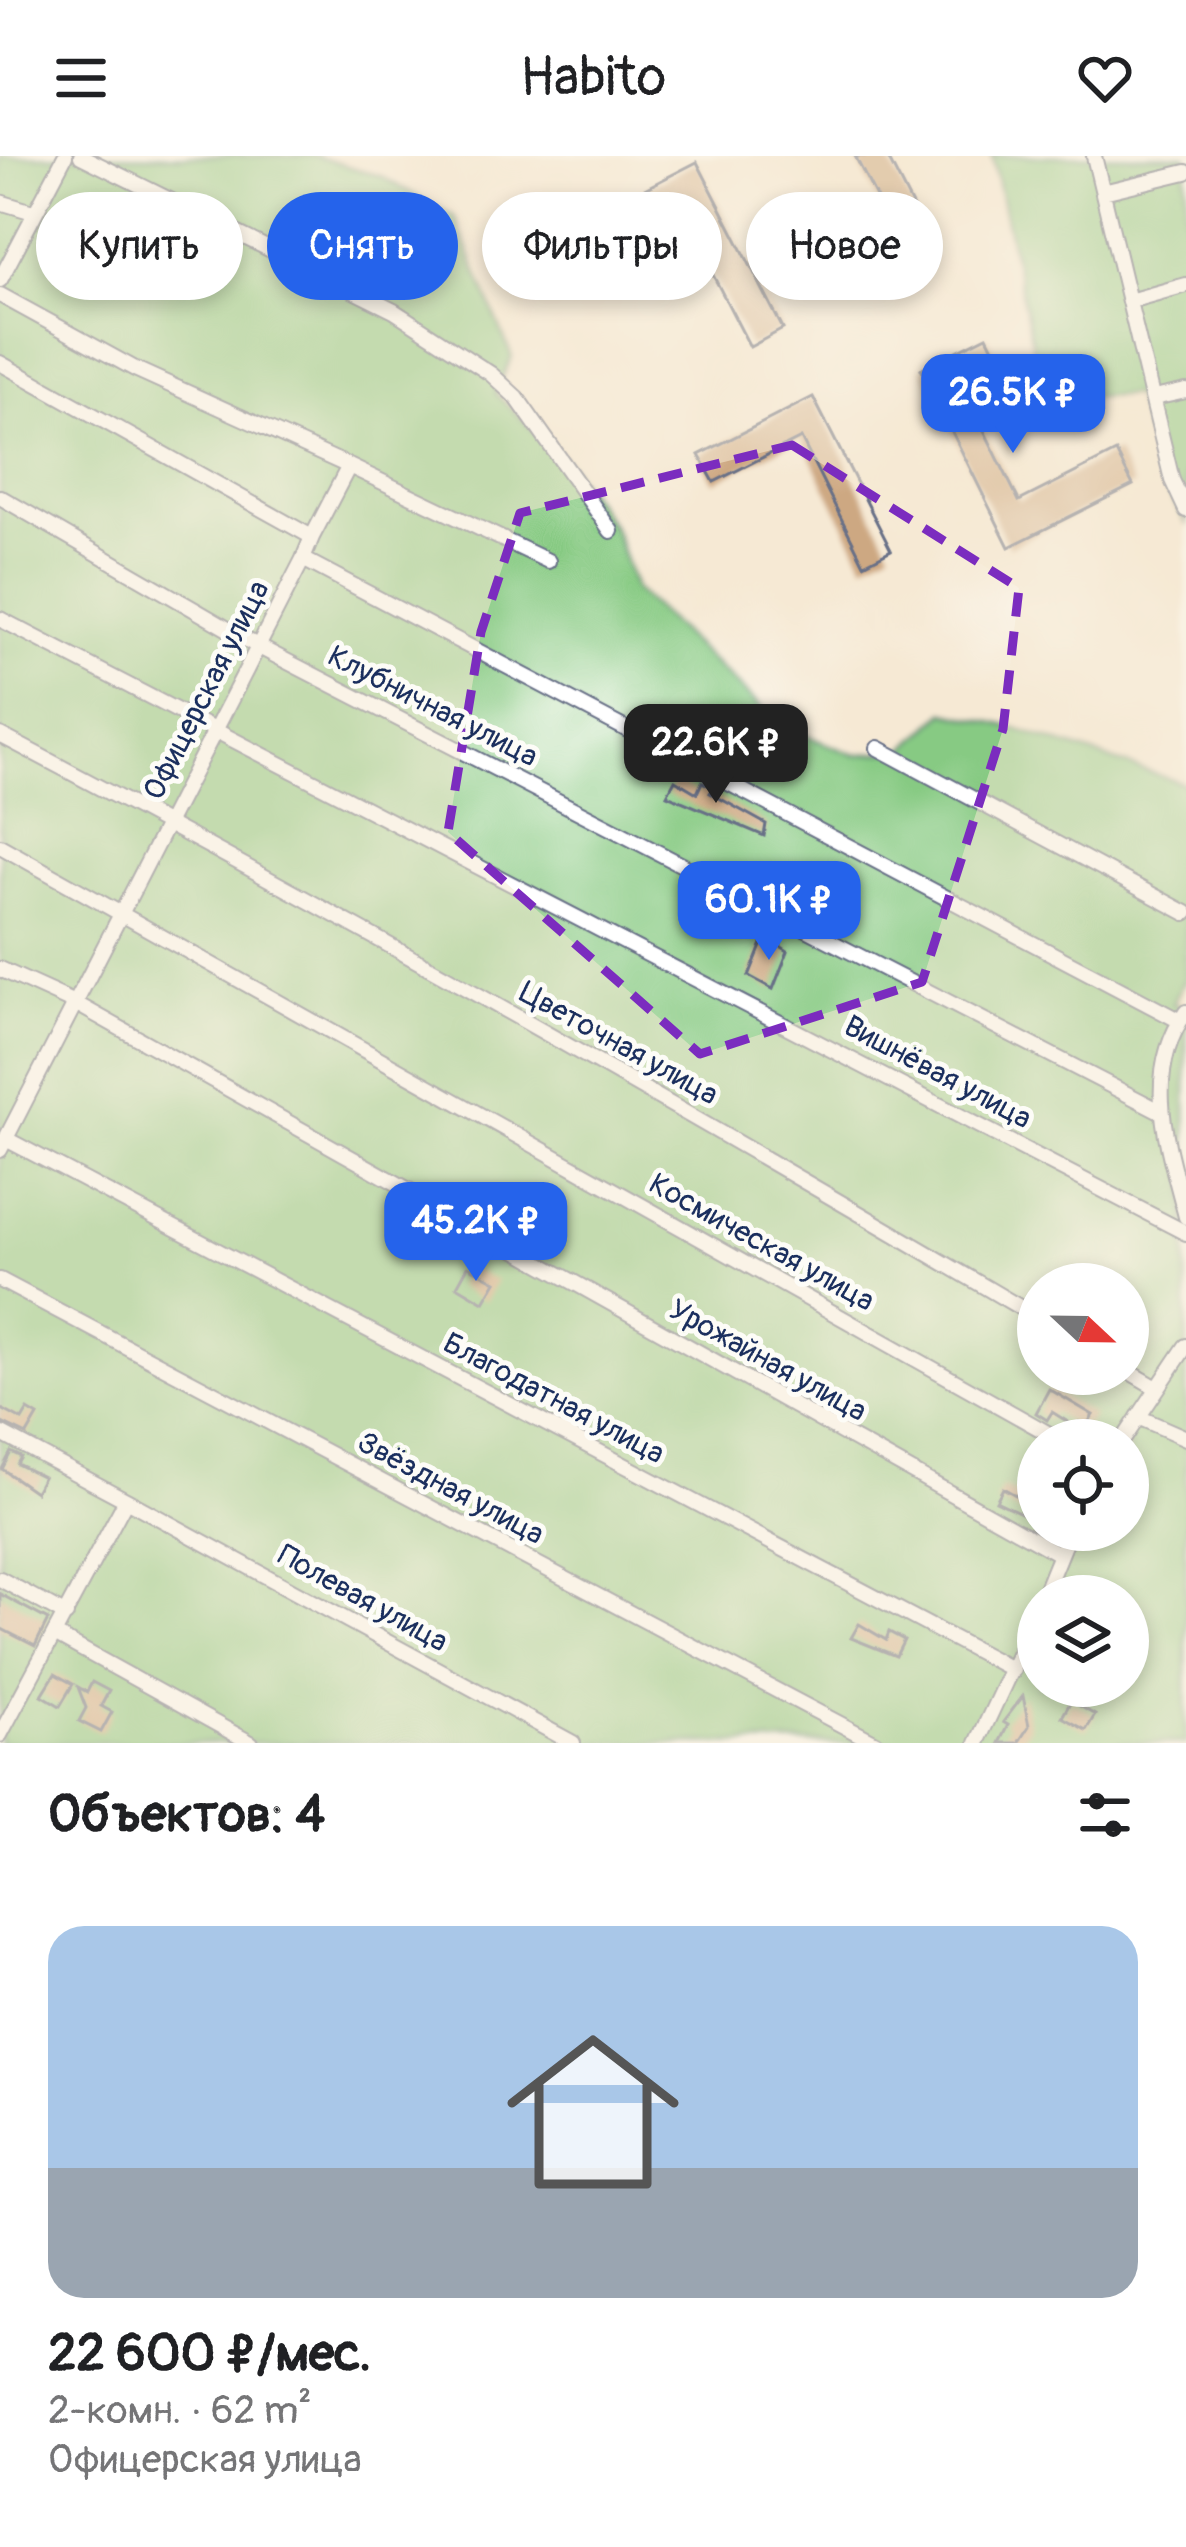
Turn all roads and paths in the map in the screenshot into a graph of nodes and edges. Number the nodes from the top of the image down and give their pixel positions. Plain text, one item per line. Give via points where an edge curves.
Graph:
1 (64, 156) edge
2 (81, 156) edge
3 (1094, 156) edge
4 (1186, 172) edge
5 (1103, 192) junction
6 (0, 202) edge
7 (33, 212) junction
8 (0, 280) edge
9 (1186, 285) edge
10 (0, 295) edge
11 (1129, 301) junction
12 (0, 363) edge
13 (1186, 391) edge
14 (1154, 398) junction
15 (349, 466) junction
16 (0, 496) edge
17 (1186, 510) edge
18 (610, 531) dead end
19 (313, 536) junction
20 (303, 559) junction
21 (548, 561) dead end
22 (0, 619) edge
23 (260, 647) junction
24 (218, 728) junction
25 (0, 735) edge
26 (878, 748) dead end
27 (169, 822) junction
28 (0, 846) edge
29 (1186, 913) edge
30 (123, 915) junction
31 (0, 969) edge
32 (76, 1003) junction
33 (1183, 1017) edge
34 (1159, 1110) junction
35 (3, 1144) edge
36 (1186, 1217) edge
37 (1186, 1233) edge
38 (0, 1280) edge
39 (1017, 1306) edge
40 (1186, 1346) edge
41 (1149, 1384) edge
42 (1156, 1388) junction
43 (1138, 1417) joint
44 (1023, 1419) edge
45 (0, 1433) edge
46 (1186, 1438) edge
47 (126, 1500) junction
48 (1057, 1553) joint
49 (1050, 1575) edge
50 (0, 1579) edge
51 (66, 1615) junction
52 (56, 1635) junction
53 (1017, 1661) edge
54 (1013, 1670) junction
55 (0, 1735) edge
56 (251, 1743) edge
57 (573, 1743) edge
58 (876, 1743) edge
59 (977, 1743) edge

1 - 7 street
2 - 18 street via 394,311 491,374 517,398
3 - 5 street
4 - 5 street
5 - 11 street
6 - 7 street
7 - 8 street
9 - 11 street
10 - 15 street via 135,369
11 - 14 street
12 - 19 street
13 - 14 street
14 - 17 street
15 - 19 street
15 - 21 street
16 - 23 street, Клубничная улица
19 - 20 street
20 - 23 street, Офицерская улица
20 - 33 street, Офицерская улица
22 - 24 street, Вишнёвая улица
23 - 24 street, Офицерская улица
23 - 34 street, Клубничная улица
24 - 27 street, Офицерская улица
24 - 37 street, Вишнёвая улица
25 - 27 street, Цветочная улица
26 - 29 street
27 - 30 street, Офицерская улица
27 - 39 street, Цветочная улица
28 - 30 street, Космическая улица
30 - 32 street, Офицерская улица
30 - 44 street, Космическая улица
31 - 32 street, Урожайная улица
32 - 35 street, Офицерская улица
32 - 48 street, Урожайная улица
33 - 34 street
34 - 36 street
35 - 54 street, Благодатная улица
38 - 58 street, Звёздная улица
40 - 42 street
41 - 42 street
42 - 43 street
43 - 46 street
45 - 47 street, Полевая улица
47 - 51 street
47 - 57 street, Полевая улица
48 - 49 street
50 - 51 street
51 - 52 street
52 - 55 street
52 - 56 street
53 - 54 street
54 - 59 street

